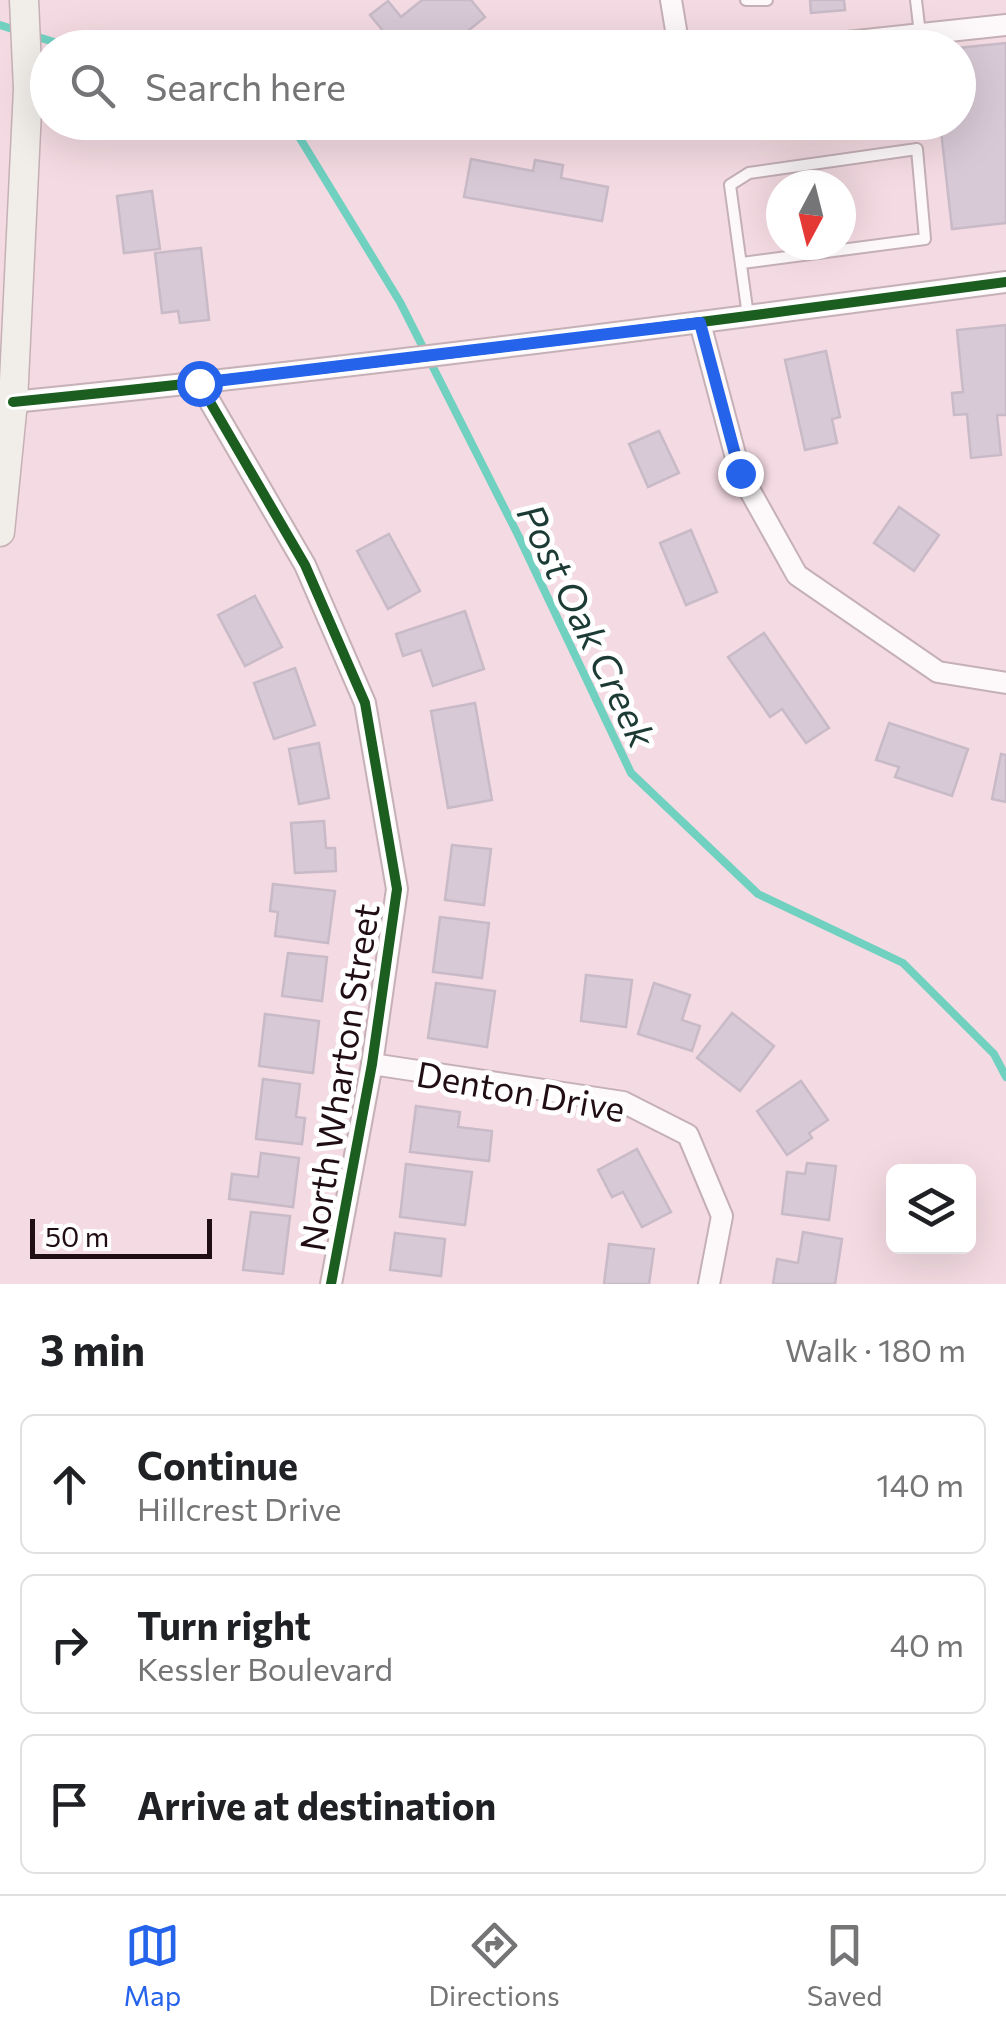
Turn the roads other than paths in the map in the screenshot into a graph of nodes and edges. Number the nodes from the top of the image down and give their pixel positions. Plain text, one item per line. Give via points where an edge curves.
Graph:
1 (672, 0) edge
2 (746, 0) edge
3 (768, 0) edge
4 (916, 0) edge
5 (24, 5) edge
6 (1006, 25) edge
7 (676, 30) edge
8 (920, 30) edge
9 (958, 30) edge
10 (742, 263) junction
11 (1006, 282) edge
12 (748, 316) junction
13 (700, 323) junction
14 (199, 383) junction
15 (13, 402) junction
16 (0, 532) edge
17 (1006, 684) edge
18 (372, 1064) junction
19 (331, 1284) edge
20 (710, 1284) edge

1 - 7 street
2 - 3 lane
4 - 8 lane
5 - 15 street via 28,90
6 - 9 street
10 - 10 lane via 730,184 749,173 918,149 925,238
10 - 12 lane
11 - 12 street
12 - 13 street
13 - 14 street
13 - 17 street via 740,473 797,575 938,672
14 - 15 street
14 - 18 street, North Wharton Street via 306,565 365,703 397,889
15 - 16 street
18 - 19 street, North Wharton Street
18 - 20 street, Denton Drive via 622,1102 688,1135 722,1216

